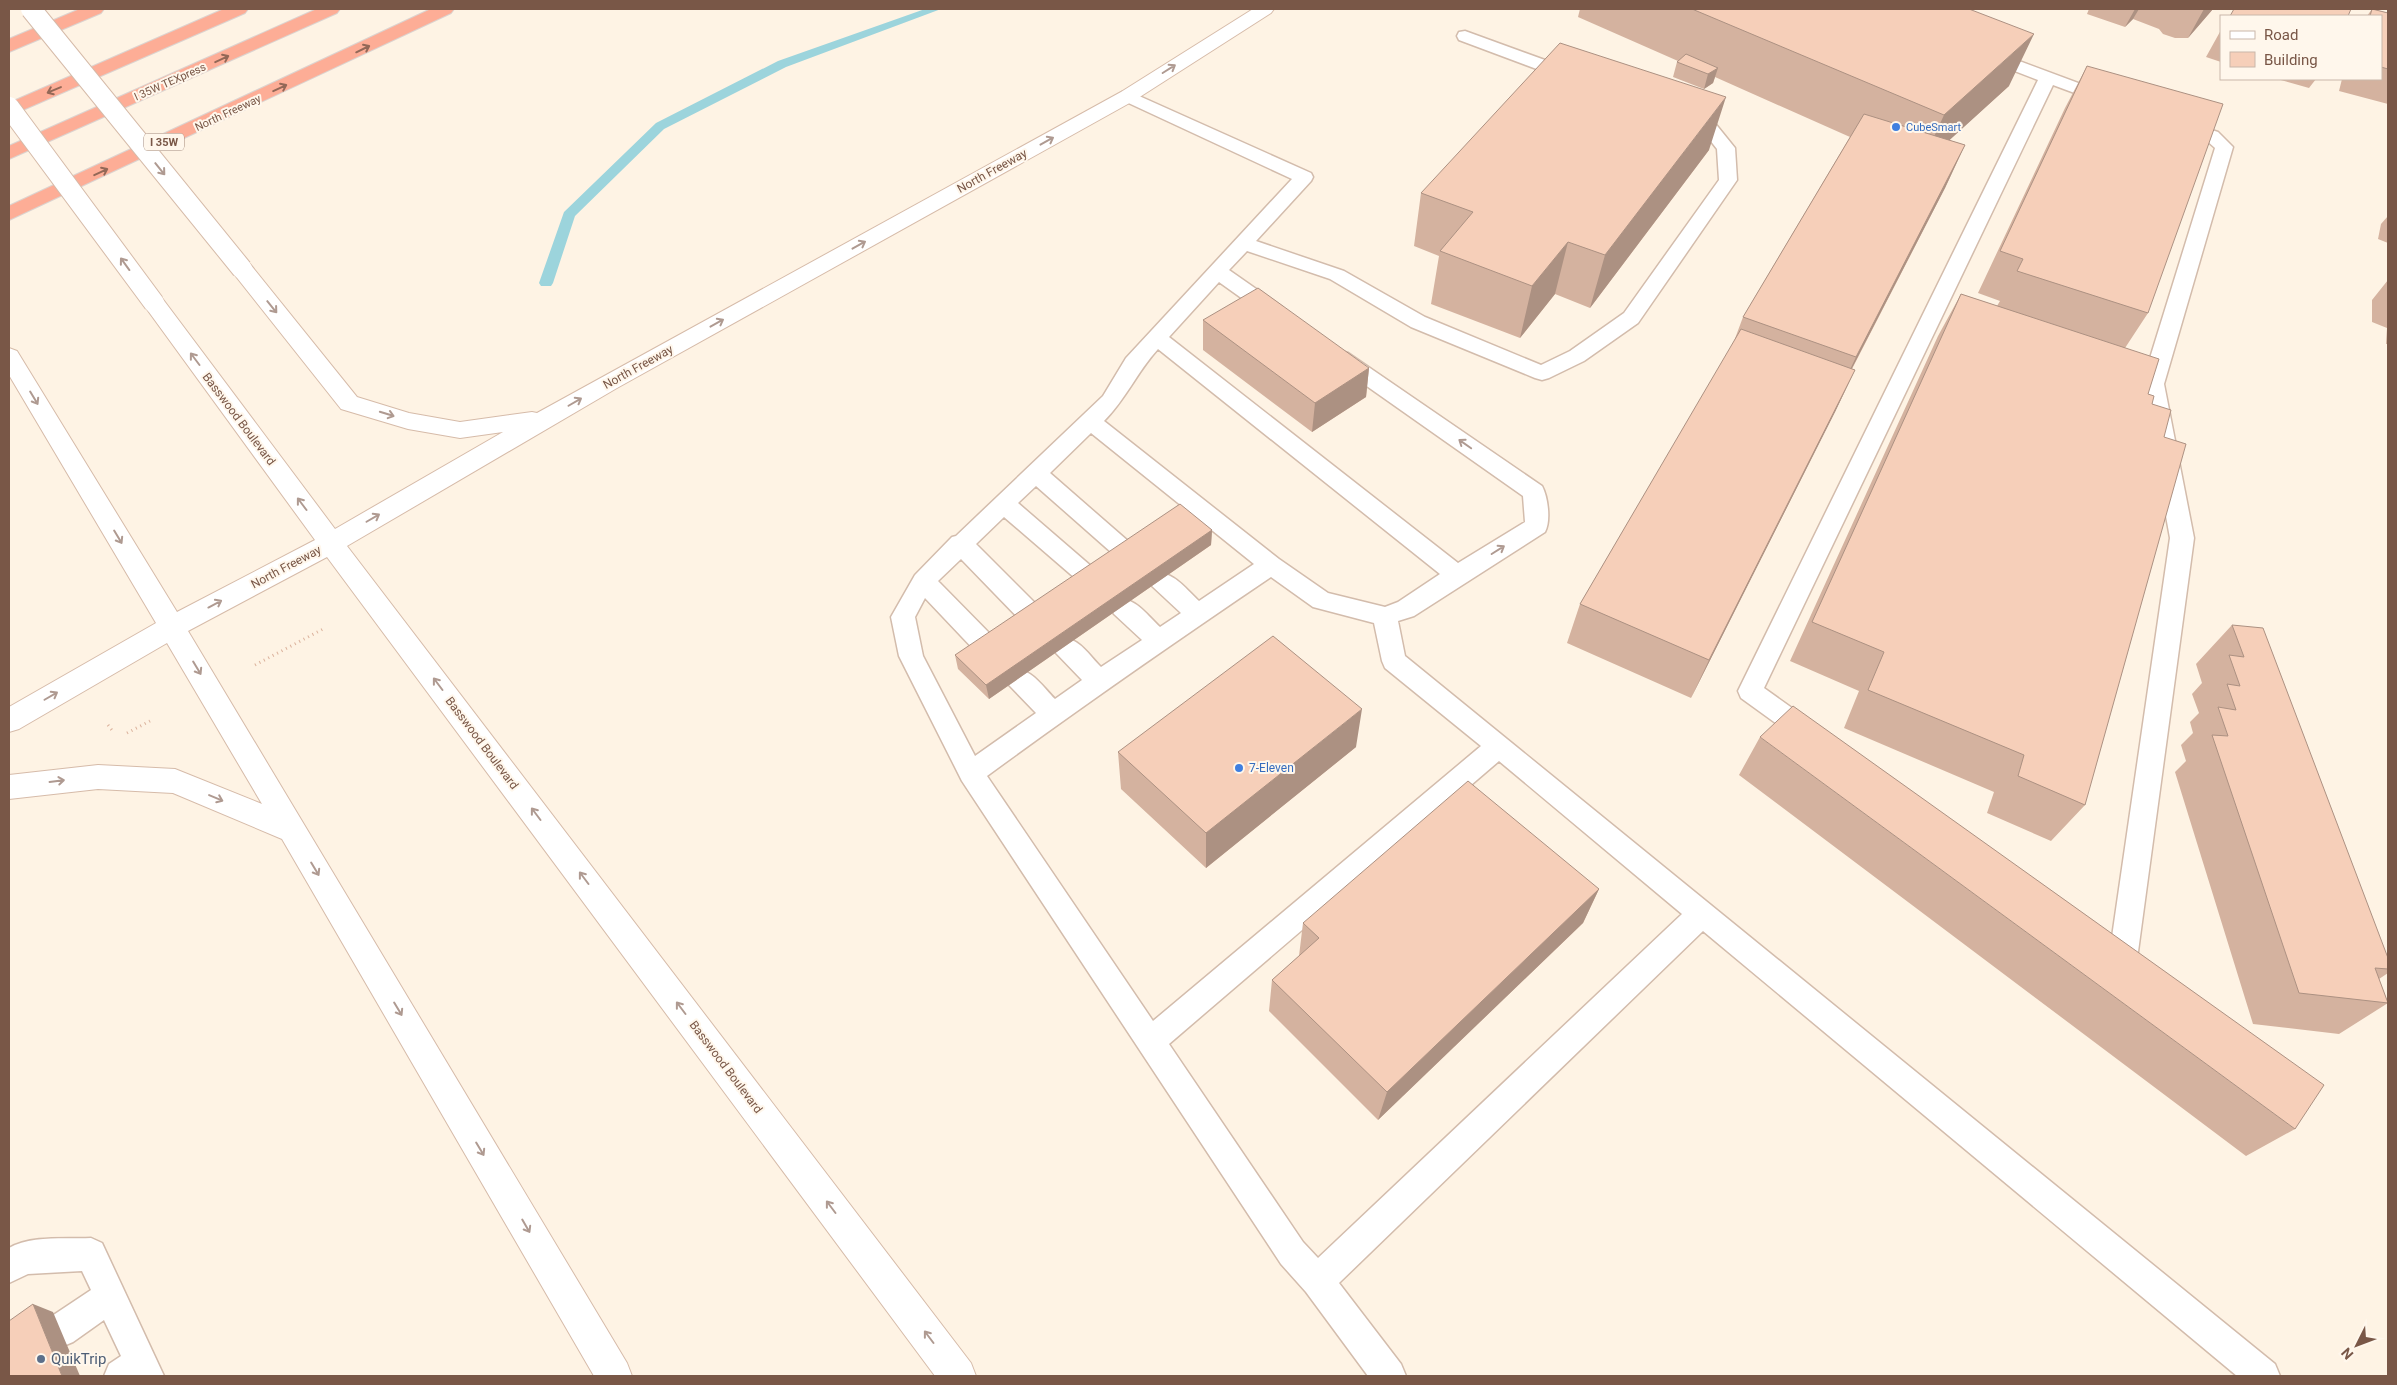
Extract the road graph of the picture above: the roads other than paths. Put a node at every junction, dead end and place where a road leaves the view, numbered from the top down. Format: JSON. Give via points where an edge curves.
{"nodes":[{"id":1,"x":30,"y":9,"type":"edge"},
{"id":2,"x":95,"y":9,"type":"edge"},
{"id":3,"x":239,"y":9,"type":"edge"},
{"id":4,"x":331,"y":9,"type":"edge"},
{"id":5,"x":446,"y":9,"type":"edge"},
{"id":6,"x":1265,"y":9,"type":"edge"},
{"id":7,"x":1465,"y":36,"type":"dead end"},
{"id":8,"x":9,"y":46,"type":"edge"},
{"id":9,"x":1975,"y":49,"type":"edge"},
{"id":10,"x":2047,"y":79,"type":"junction"},
{"id":11,"x":1589,"y":82,"type":"edge"},
{"id":12,"x":1128,"y":96,"type":"junction"},
{"id":13,"x":2130,"y":108,"type":"edge"},
{"id":14,"x":9,"y":109,"type":"edge"},
{"id":15,"x":1672,"y":113,"type":"edge"},
{"id":16,"x":2157,"y":117,"type":"edge"},
{"id":17,"x":9,"y":153,"type":"edge"},
{"id":18,"x":9,"y":214,"type":"edge"},
{"id":19,"x":1244,"y":243,"type":"junction"},
{"id":20,"x":1218,"y":272,"type":"junction"},
{"id":21,"x":1291,"y":323,"type":"edge"},
{"id":22,"x":1157,"y":338,"type":"junction"},
{"id":23,"x":1323,"y":346,"type":"edge"},
{"id":24,"x":9,"y":356,"type":"edge"},
{"id":25,"x":547,"y":418,"type":"junction"},
{"id":26,"x":1090,"y":421,"type":"junction"},
{"id":27,"x":1035,"y":472,"type":"junction"},
{"id":28,"x":1003,"y":503,"type":"junction"},
{"id":29,"x":331,"y":543,"type":"junction"},
{"id":30,"x":960,"y":543,"type":"junction"},
{"id":31,"x":1128,"y":554,"type":"edge"},
{"id":32,"x":1272,"y":565,"type":"junction"},
{"id":33,"x":1457,"y":575,"type":"junction"},
{"id":34,"x":1091,"y":579,"type":"edge"},
{"id":35,"x":1160,"y":580,"type":"edge"},
{"id":36,"x":923,"y":581,"type":"junction"},
{"id":37,"x":1122,"y":607,"type":"edge"},
{"id":38,"x":1199,"y":615,"type":"junction"},
{"id":39,"x":1385,"y":616,"type":"junction"},
{"id":40,"x":1034,"y":618,"type":"edge"},
{"id":41,"x":172,"y":627,"type":"junction"},
{"id":42,"x":1160,"y":642,"type":"junction"},
{"id":43,"x":1065,"y":646,"type":"edge"},
{"id":44,"x":988,"y":648,"type":"edge"},
{"id":45,"x":1018,"y":678,"type":"edge"},
{"id":46,"x":1099,"y":681,"type":"junction"},
{"id":47,"x":1053,"y":714,"type":"junction"},
{"id":48,"x":9,"y":721,"type":"edge"},
{"id":49,"x":1499,"y":746,"type":"junction"},
{"id":50,"x":1831,"y":749,"type":"edge"},
{"id":51,"x":971,"y":773,"type":"junction"},
{"id":52,"x":9,"y":787,"type":"edge"},
{"id":53,"x":292,"y":830,"type":"junction"},
{"id":54,"x":1702,"y":913,"type":"junction"},
{"id":55,"x":2090,"y":936,"type":"edge"},
{"id":56,"x":1150,"y":1042,"type":"junction"},
{"id":57,"x":9,"y":1267,"type":"edge"},
{"id":58,"x":1317,"y":1281,"type":"junction"},
{"id":59,"x":110,"y":1297,"type":"junction"},
{"id":60,"x":61,"y":1330,"type":"dead end"},
{"id":61,"x":136,"y":1372,"type":"edge"},
{"id":62,"x":614,"y":1376,"type":"edge"},
{"id":63,"x":958,"y":1376,"type":"edge"},
{"id":64,"x":1389,"y":1376,"type":"edge"},
{"id":65,"x":2263,"y":1376,"type":"edge"}],
"edges":[{"from":1,"to":25,"type":"main road","one_way":true,"bridge":true,"via":[[349,403],[408,420],[460,430]]},
{"from":2,"to":8,"type":"highway"},
{"from":3,"to":14,"type":"highway","one_way":true},
{"from":17,"to":4,"type":"highway","name":"I 35W TEXpress","one_way":true},
{"from":18,"to":5,"type":"highway","name":"North Freeway","number":"I 35W","one_way":true},
{"from":12,"to":6,"type":"main road","name":"North Freeway","one_way":true},
{"from":7,"to":11,"type":"lane"},
{"from":9,"to":10,"type":"lane"},
{"from":10,"to":13,"type":"lane"},
{"from":10,"to":50,"type":"lane","via":[[1750,691]]},
{"from":12,"to":19,"type":"lane","via":[[1304,177]]},
{"from":25,"to":12,"type":"main road","name":"North Freeway","one_way":true},
{"from":29,"to":14,"type":"main road","name":"Basswood Boulevard","one_way":true,"bridge":true},
{"from":15,"to":19,"type":"lane","via":[[1708,126],[1726,148],[1728,180],[1631,318],[1577,356],[1542,372],[1418,322],[1337,275]]},
{"from":16,"to":55,"type":"lane","via":[[2212,136],[2224,147],[2153,384],[2182,538],[2123,959]]},
{"from":19,"to":20,"type":"lane"},
{"from":20,"to":21,"type":"lane"},
{"from":20,"to":22,"type":"lane"},
{"from":22,"to":26,"type":"lane","via":[[1133,363],[1110,400]]},
{"from":22,"to":33,"type":"lane"},
{"from":33,"to":23,"type":"lane","one_way":true,"via":[[1537,526],[1534,492]]},
{"from":24,"to":41,"type":"main road","one_way":true},
{"from":29,"to":25,"type":"main road","name":"North Freeway","one_way":true},
{"from":26,"to":27,"type":"lane"},
{"from":26,"to":32,"type":"lane"},
{"from":27,"to":28,"type":"lane"},
{"from":27,"to":31,"type":"lane"},
{"from":28,"to":30,"type":"lane"},
{"from":28,"to":34,"type":"lane"},
{"from":41,"to":29,"type":"main road","name":"North Freeway","one_way":true},
{"from":63,"to":29,"type":"main road","name":"Basswood Boulevard","one_way":true},
{"from":30,"to":36,"type":"lane"},
{"from":30,"to":40,"type":"lane"},
{"from":32,"to":38,"type":"lane"},
{"from":32,"to":39,"type":"lane","via":[[1321,600]]},
{"from":33,"to":39,"type":"lane","via":[[1406,609]]},
{"from":35,"to":38,"type":"lane"},
{"from":36,"to":44,"type":"lane"},
{"from":36,"to":51,"type":"lane","via":[[903,617],[911,656]]},
{"from":37,"to":42,"type":"lane"},
{"from":38,"to":42,"type":"lane"},
{"from":39,"to":49,"type":"lane","via":[[1394,661]]},
{"from":48,"to":41,"type":"main road","name":"North Freeway","one_way":true},
{"from":41,"to":53,"type":"main road","one_way":true},
{"from":42,"to":46,"type":"lane"},
{"from":43,"to":46,"type":"lane"},
{"from":45,"to":47,"type":"lane"},
{"from":46,"to":47,"type":"lane"},
{"from":47,"to":51,"type":"lane"},
{"from":49,"to":54,"type":"lane"},
{"from":49,"to":56,"type":"lane"},
{"from":51,"to":56,"type":"lane"},
{"from":52,"to":53,"type":"main road","one_way":true,"via":[[98,777],[175,781]]},
{"from":53,"to":62,"type":"main road","one_way":true},
{"from":54,"to":58,"type":"lane"},
{"from":54,"to":65,"type":"lane"},
{"from":56,"to":58,"type":"lane","via":[[1292,1254]]},
{"from":57,"to":59,"type":"lane","via":[[23,1258],[91,1254]]},
{"from":58,"to":64,"type":"lane"},
{"from":59,"to":60,"type":"lane"},
{"from":59,"to":61,"type":"lane"}]}
